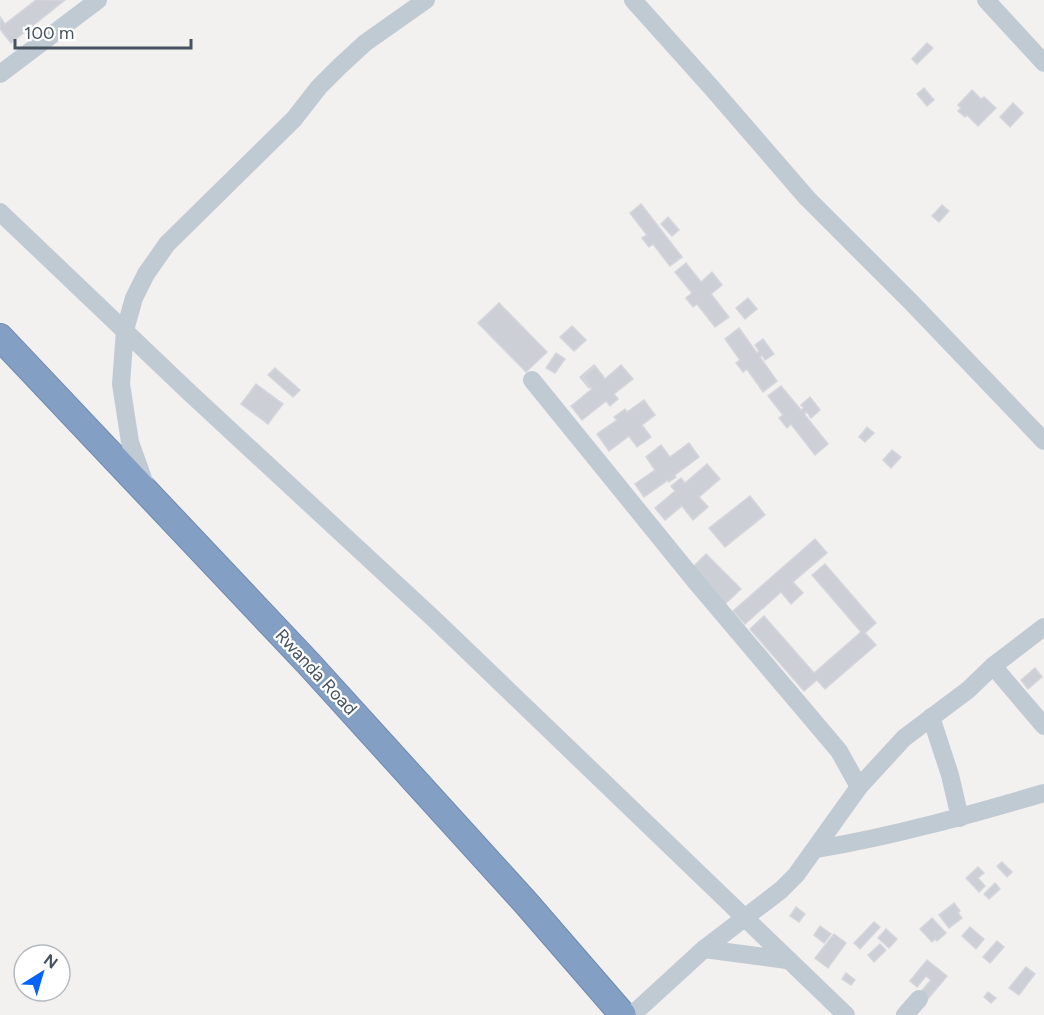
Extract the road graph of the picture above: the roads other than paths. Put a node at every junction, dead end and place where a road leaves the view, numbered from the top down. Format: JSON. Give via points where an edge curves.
{"nodes":[{"id":1,"x":98,"y":0,"type":"edge"},
{"id":2,"x":426,"y":0,"type":"edge"},
{"id":3,"x":633,"y":0,"type":"edge"},
{"id":4,"x":986,"y":0,"type":"edge"},
{"id":5,"x":1044,"y":63,"type":"edge"},
{"id":6,"x":0,"y":74,"type":"edge"},
{"id":7,"x":0,"y":212,"type":"edge"},
{"id":8,"x":125,"y":330,"type":"junction"},
{"id":9,"x":0,"y":337,"type":"edge"},
{"id":10,"x":531,"y":380,"type":"dead end"},
{"id":11,"x":1044,"y":441,"type":"edge"},
{"id":12,"x":150,"y":497,"type":"junction"},
{"id":13,"x":1044,"y":627,"type":"edge"},
{"id":14,"x":993,"y":666,"type":"junction"},
{"id":15,"x":931,"y":717,"type":"junction"},
{"id":16,"x":1044,"y":726,"type":"edge"},
{"id":17,"x":859,"y":787,"type":"junction"},
{"id":18,"x":1044,"y":794,"type":"edge"},
{"id":19,"x":960,"y":818,"type":"junction"},
{"id":20,"x":817,"y":849,"type":"junction"},
{"id":21,"x":744,"y":916,"type":"junction"},
{"id":22,"x":704,"y":949,"type":"junction"},
{"id":23,"x":787,"y":960,"type":"junction"},
{"id":24,"x":919,"y":999,"type":"dead end"},
{"id":25,"x":623,"y":1015,"type":"edge"},
{"id":26,"x":632,"y":1015,"type":"edge"},
{"id":27,"x":846,"y":1015,"type":"edge"},
{"id":28,"x":905,"y":1015,"type":"edge"}],
"edges":[{"from":1,"to":6,"type":"street"},
{"from":2,"to":8,"type":"street","via":[[365,43],[339,67],[294,119],[167,244],[134,298]]},
{"from":3,"to":11,"type":"street","via":[[807,198]]},
{"from":4,"to":5,"type":"street"},
{"from":7,"to":8,"type":"street"},
{"from":8,"to":12,"type":"street","via":[[123,410]]},
{"from":8,"to":21,"type":"street","via":[[388,574]]},
{"from":9,"to":12,"type":"highway","name":"Rwanda Road"},
{"from":10,"to":17,"type":"street","via":[[839,751]]},
{"from":12,"to":25,"type":"highway","name":"Rwanda Road","via":[[317,673]]},
{"from":13,"to":14,"type":"street"},
{"from":14,"to":15,"type":"street"},
{"from":14,"to":16,"type":"street"},
{"from":15,"to":17,"type":"street","via":[[903,738]]},
{"from":15,"to":19,"type":"street"},
{"from":17,"to":20,"type":"street"},
{"from":18,"to":19,"type":"street"},
{"from":19,"to":20,"type":"street"},
{"from":20,"to":21,"type":"street","via":[[781,890]]},
{"from":21,"to":22,"type":"street"},
{"from":21,"to":23,"type":"street"},
{"from":22,"to":23,"type":"street"},
{"from":22,"to":26,"type":"street"},
{"from":23,"to":27,"type":"street"},
{"from":24,"to":28,"type":"street"}]}
